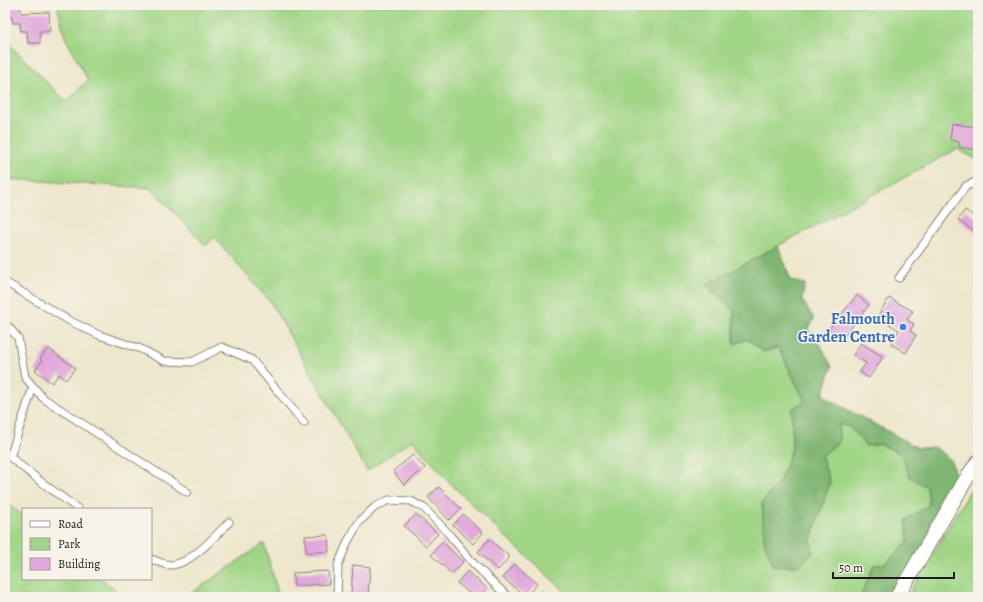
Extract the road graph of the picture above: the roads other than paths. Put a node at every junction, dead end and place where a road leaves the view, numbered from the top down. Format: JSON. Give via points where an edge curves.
{"nodes":[{"id":1,"x":978,"y":181,"type":"edge"},
{"id":2,"x":899,"y":278,"type":"dead end"},
{"id":3,"x":5,"y":282,"type":"edge"},
{"id":4,"x":5,"y":323,"type":"edge"},
{"id":5,"x":33,"y":386,"type":"junction"},
{"id":6,"x":304,"y":423,"type":"dead end"},
{"id":7,"x":7,"y":455,"type":"edge"},
{"id":8,"x":978,"y":462,"type":"edge"},
{"id":9,"x":187,"y":492,"type":"dead end"},
{"id":10,"x":77,"y":508,"type":"edge"},
{"id":11,"x":229,"y":522,"type":"dead end"},
{"id":12,"x":152,"y":559,"type":"edge"},
{"id":13,"x":337,"y":597,"type":"edge"},
{"id":14,"x":508,"y":597,"type":"edge"},
{"id":15,"x":897,"y":597,"type":"edge"}],
"edges":[{"from":1,"to":2,"type":"lane","via":[[966,186]]},
{"from":3,"to":6,"type":"lane","via":[[98,335],[141,349],[164,361],[192,362],[222,347],[252,360]]},
{"from":4,"to":5,"type":"lane","via":[[18,338],[25,377]]},
{"from":5,"to":7,"type":"lane"},
{"from":5,"to":9,"type":"lane","via":[[44,398]]},
{"from":7,"to":10,"type":"lane"},
{"from":8,"to":15,"type":"street"},
{"from":11,"to":12,"type":"lane","via":[[208,543],[185,560],[172,565]]},
{"from":13,"to":14,"type":"lane","via":[[338,565],[348,542],[359,522],[375,507],[389,500],[411,501],[424,508],[474,564]]}]}
